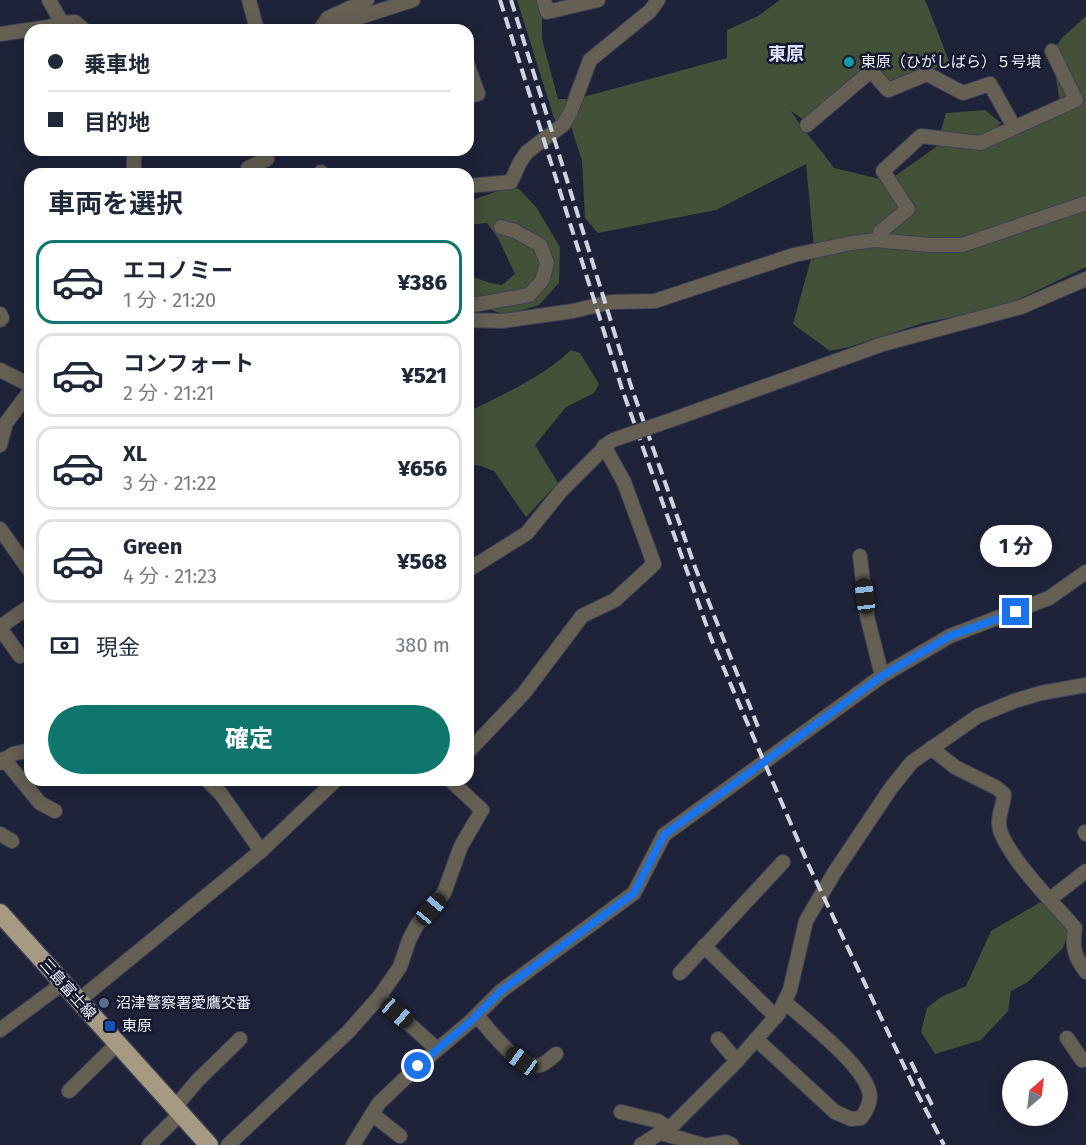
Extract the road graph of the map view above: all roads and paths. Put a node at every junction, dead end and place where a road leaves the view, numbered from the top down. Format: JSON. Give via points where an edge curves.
{"nodes":[{"id":1,"x":49,"y":0,"type":"edge"},
{"id":2,"x":249,"y":0,"type":"edge"},
{"id":3,"x":367,"y":0,"type":"edge"},
{"id":4,"x":413,"y":0,"type":"edge"},
{"id":5,"x":544,"y":0,"type":"edge"},
{"id":6,"x":598,"y":0,"type":"edge"},
{"id":7,"x":658,"y":0,"type":"edge"},
{"id":8,"x":62,"y":23,"type":"junction"},
{"id":9,"x":59,"y":24,"type":"edge"},
{"id":10,"x":77,"y":24,"type":"edge"},
{"id":11,"x":255,"y":24,"type":"edge"},
{"id":12,"x":324,"y":24,"type":"edge"},
{"id":13,"x":339,"y":24,"type":"edge"},
{"id":14,"x":24,"y":31,"type":"edge"},
{"id":15,"x":0,"y":34,"type":"edge"},
{"id":16,"x":1052,"y":51,"type":"dead end"},
{"id":17,"x":474,"y":83,"type":"edge"},
{"id":18,"x":474,"y":95,"type":"edge"},
{"id":19,"x":807,"y":125,"type":"dead end"},
{"id":20,"x":1014,"y":127,"type":"junction"},
{"id":21,"x":267,"y":159,"type":"dead end"},
{"id":22,"x":248,"y":168,"type":"edge"},
{"id":23,"x":474,"y":185,"type":"edge"},
{"id":24,"x":1086,"y":203,"type":"edge"},
{"id":25,"x":501,"y":227,"type":"dead end"},
{"id":26,"x":880,"y":240,"type":"junction"},
{"id":27,"x":1086,"y":279,"type":"edge"},
{"id":28,"x":474,"y":305,"type":"edge"},
{"id":29,"x":0,"y":314,"type":"edge"},
{"id":30,"x":0,"y":320,"type":"edge"},
{"id":31,"x":474,"y":320,"type":"edge"},
{"id":32,"x":0,"y":370,"type":"edge"},
{"id":33,"x":24,"y":382,"type":"edge"},
{"id":34,"x":24,"y":399,"type":"edge"},
{"id":35,"x":608,"y":443,"type":"junction"},
{"id":36,"x":0,"y":446,"type":"edge"},
{"id":37,"x":0,"y":529,"type":"edge"},
{"id":38,"x":860,"y":556,"type":"dead end"},
{"id":39,"x":24,"y":563,"type":"edge"},
{"id":40,"x":474,"y":566,"type":"edge"},
{"id":41,"x":1086,"y":572,"type":"edge"},
{"id":42,"x":24,"y":610,"type":"edge"},
{"id":43,"x":0,"y":628,"type":"edge"},
{"id":44,"x":20,"y":656,"type":"dead end"},
{"id":45,"x":882,"y":676,"type":"junction"},
{"id":46,"x":1086,"y":685,"type":"edge"},
{"id":47,"x":474,"y":746,"type":"edge"},
{"id":48,"x":931,"y":748,"type":"junction"},
{"id":49,"x":24,"y":751,"type":"edge"},
{"id":50,"x":2,"y":761,"type":"edge"},
{"id":51,"x":24,"y":785,"type":"edge"},
{"id":52,"x":25,"y":786,"type":"edge"},
{"id":53,"x":213,"y":786,"type":"edge"},
{"id":54,"x":330,"y":786,"type":"edge"},
{"id":55,"x":456,"y":786,"type":"edge"},
{"id":56,"x":55,"y":811,"type":"dead end"},
{"id":57,"x":261,"y":851,"type":"junction"},
{"id":58,"x":783,"y":862,"type":"dead end"},
{"id":59,"x":1086,"y":871,"type":"edge"},
{"id":60,"x":1050,"y":899,"type":"junction"},
{"id":61,"x":0,"y":913,"type":"edge"},
{"id":62,"x":704,"y":946,"type":"junction"},
{"id":63,"x":1086,"y":972,"type":"edge"},
{"id":64,"x":680,"y":973,"type":"dead end"},
{"id":65,"x":62,"y":984,"type":"junction"},
{"id":66,"x":379,"y":997,"type":"junction"},
{"id":67,"x":78,"y":1001,"type":"junction"},
{"id":68,"x":785,"y":1002,"type":"junction"},
{"id":69,"x":477,"y":1016,"type":"junction"},
{"id":70,"x":776,"y":1017,"type":"junction"},
{"id":71,"x":0,"y":1030,"type":"edge"},
{"id":72,"x":1067,"y":1038,"type":"dead end"},
{"id":73,"x":240,"y":1039,"type":"dead end"},
{"id":74,"x":718,"y":1039,"type":"dead end"},
{"id":75,"x":756,"y":1039,"type":"junction"},
{"id":76,"x":117,"y":1044,"type":"junction"},
{"id":77,"x":437,"y":1049,"type":"junction"},
{"id":78,"x":556,"y":1054,"type":"dead end"},
{"id":79,"x":1086,"y":1059,"type":"edge"},
{"id":80,"x":737,"y":1061,"type":"junction"},
{"id":81,"x":69,"y":1091,"type":"dead end"},
{"id":82,"x":178,"y":1110,"type":"junction"},
{"id":83,"x":621,"y":1112,"type":"dead end"},
{"id":84,"x":372,"y":1114,"type":"junction"},
{"id":85,"x":664,"y":1131,"type":"junction"},
{"id":86,"x":400,"y":1136,"type":"dead end"},
{"id":87,"x":149,"y":1145,"type":"edge"},
{"id":88,"x":209,"y":1145,"type":"edge"},
{"id":89,"x":228,"y":1145,"type":"edge"},
{"id":90,"x":353,"y":1145,"type":"edge"},
{"id":91,"x":641,"y":1145,"type":"edge"},
{"id":92,"x":703,"y":1145,"type":"edge"},
{"id":93,"x":709,"y":1145,"type":"edge"},
{"id":94,"x":732,"y":1145,"type":"edge"}],
"edges":[{"from":1,"to":8,"type":"street"},
{"from":2,"to":11,"type":"street"},
{"from":3,"to":12,"type":"street","via":[[328,18]]},
{"from":4,"to":13,"type":"street"},
{"from":5,"to":6,"type":"street","via":[[547,12]]},
{"from":7,"to":23,"type":"street","via":[[590,60],[563,125],[526,152],[511,182]]},
{"from":8,"to":9,"type":"street"},
{"from":8,"to":10,"type":"street"},
{"from":14,"to":15,"type":"street"},
{"from":16,"to":20,"type":"street","via":[[1076,100]]},
{"from":17,"to":18,"type":"street","via":[[478,94]]},
{"from":19,"to":20,"type":"street","via":[[871,71],[888,90],[927,74],[963,93],[990,84]]},
{"from":20,"to":26,"type":"street","via":[[980,142],[921,136],[883,171],[908,209],[880,232]]},
{"from":21,"to":22,"type":"street"},
{"from":24,"to":26,"type":"street","via":[[962,245]]},
{"from":25,"to":28,"type":"street","via":[[540,245],[547,263],[542,281],[529,295]]},
{"from":26,"to":31,"type":"street","via":[[795,255],[655,301],[612,302],[503,321]]},
{"from":27,"to":35,"type":"street","bridge":true,"via":[[1022,307],[883,344]]},
{"from":29,"to":30,"type":"street"},
{"from":32,"to":33,"type":"street"},
{"from":34,"to":36,"type":"street","via":[[6,423]]},
{"from":35,"to":40,"type":"street","via":[[561,491],[528,533]]},
{"from":35,"to":47,"type":"street","via":[[654,564],[615,600],[582,615],[524,693]]},
{"from":37,"to":39,"type":"street"},
{"from":38,"to":45,"type":"street","via":[[867,616]]},
{"from":41,"to":45,"type":"street","via":[[1048,598],[950,636]]},
{"from":42,"to":43,"type":"street"},
{"from":43,"to":44,"type":"street"},
{"from":45,"to":69,"type":"street","via":[[664,835],[634,893],[501,991]]},
{"from":46,"to":48,"type":"street","via":[[1014,701],[978,716]]},
{"from":48,"to":60,"type":"street","via":[[955,767],[1004,794],[998,823],[1006,845]]},
{"from":48,"to":68,"type":"street","via":[[912,762],[891,788],[806,921]]},
{"from":49,"to":50,"type":"street"},
{"from":50,"to":51,"type":"street"},
{"from":52,"to":56,"type":"street"},
{"from":53,"to":57,"type":"street"},
{"from":54,"to":57,"type":"street"},
{"from":55,"to":66,"type":"street","via":[[482,810],[461,846],[444,893],[417,925],[400,967]]},
{"from":57,"to":67,"type":"street"},
{"from":58,"to":62,"type":"street"},
{"from":59,"to":60,"type":"street"},
{"from":60,"to":63,"type":"street","via":[[1075,928],[1076,959]]},
{"from":61,"to":65,"type":"main road","name":"三島富士線"},
{"from":62,"to":64,"type":"street"},
{"from":62,"to":70,"type":"street"},
{"from":65,"to":67,"type":"main road","name":"三島富士線"},
{"from":65,"to":71,"type":"street"},
{"from":66,"to":77,"type":"street"},
{"from":66,"to":89,"type":"street","via":[[348,1032]]},
{"from":67,"to":76,"type":"main road","name":"三島富士線"},
{"from":68,"to":70,"type":"street"},
{"from":68,"to":75,"type":"street","via":[[858,1069],[869,1093],[868,1107],[861,1118],[851,1119],[835,1112]]},
{"from":69,"to":77,"type":"street"},
{"from":69,"to":78,"type":"street","via":[[508,1051],[529,1065],[544,1064]]},
{"from":70,"to":75,"type":"street"},
{"from":72,"to":79,"type":"street","via":[[1082,1060]]},
{"from":73,"to":82,"type":"street","via":[[198,1080]]},
{"from":74,"to":80,"type":"street"},
{"from":75,"to":80,"type":"street"},
{"from":76,"to":81,"type":"street"},
{"from":76,"to":82,"type":"main road","name":"三島富士線"},
{"from":77,"to":84,"type":"street"},
{"from":80,"to":85,"type":"street"},
{"from":82,"to":87,"type":"street"},
{"from":82,"to":88,"type":"main road","name":"三島富士線"},
{"from":83,"to":85,"type":"street","via":[[658,1121]]},
{"from":84,"to":86,"type":"street"},
{"from":84,"to":90,"type":"street"},
{"from":85,"to":91,"type":"street"},
{"from":85,"to":92,"type":"street"},
{"from":93,"to":94,"type":"street"}]}
